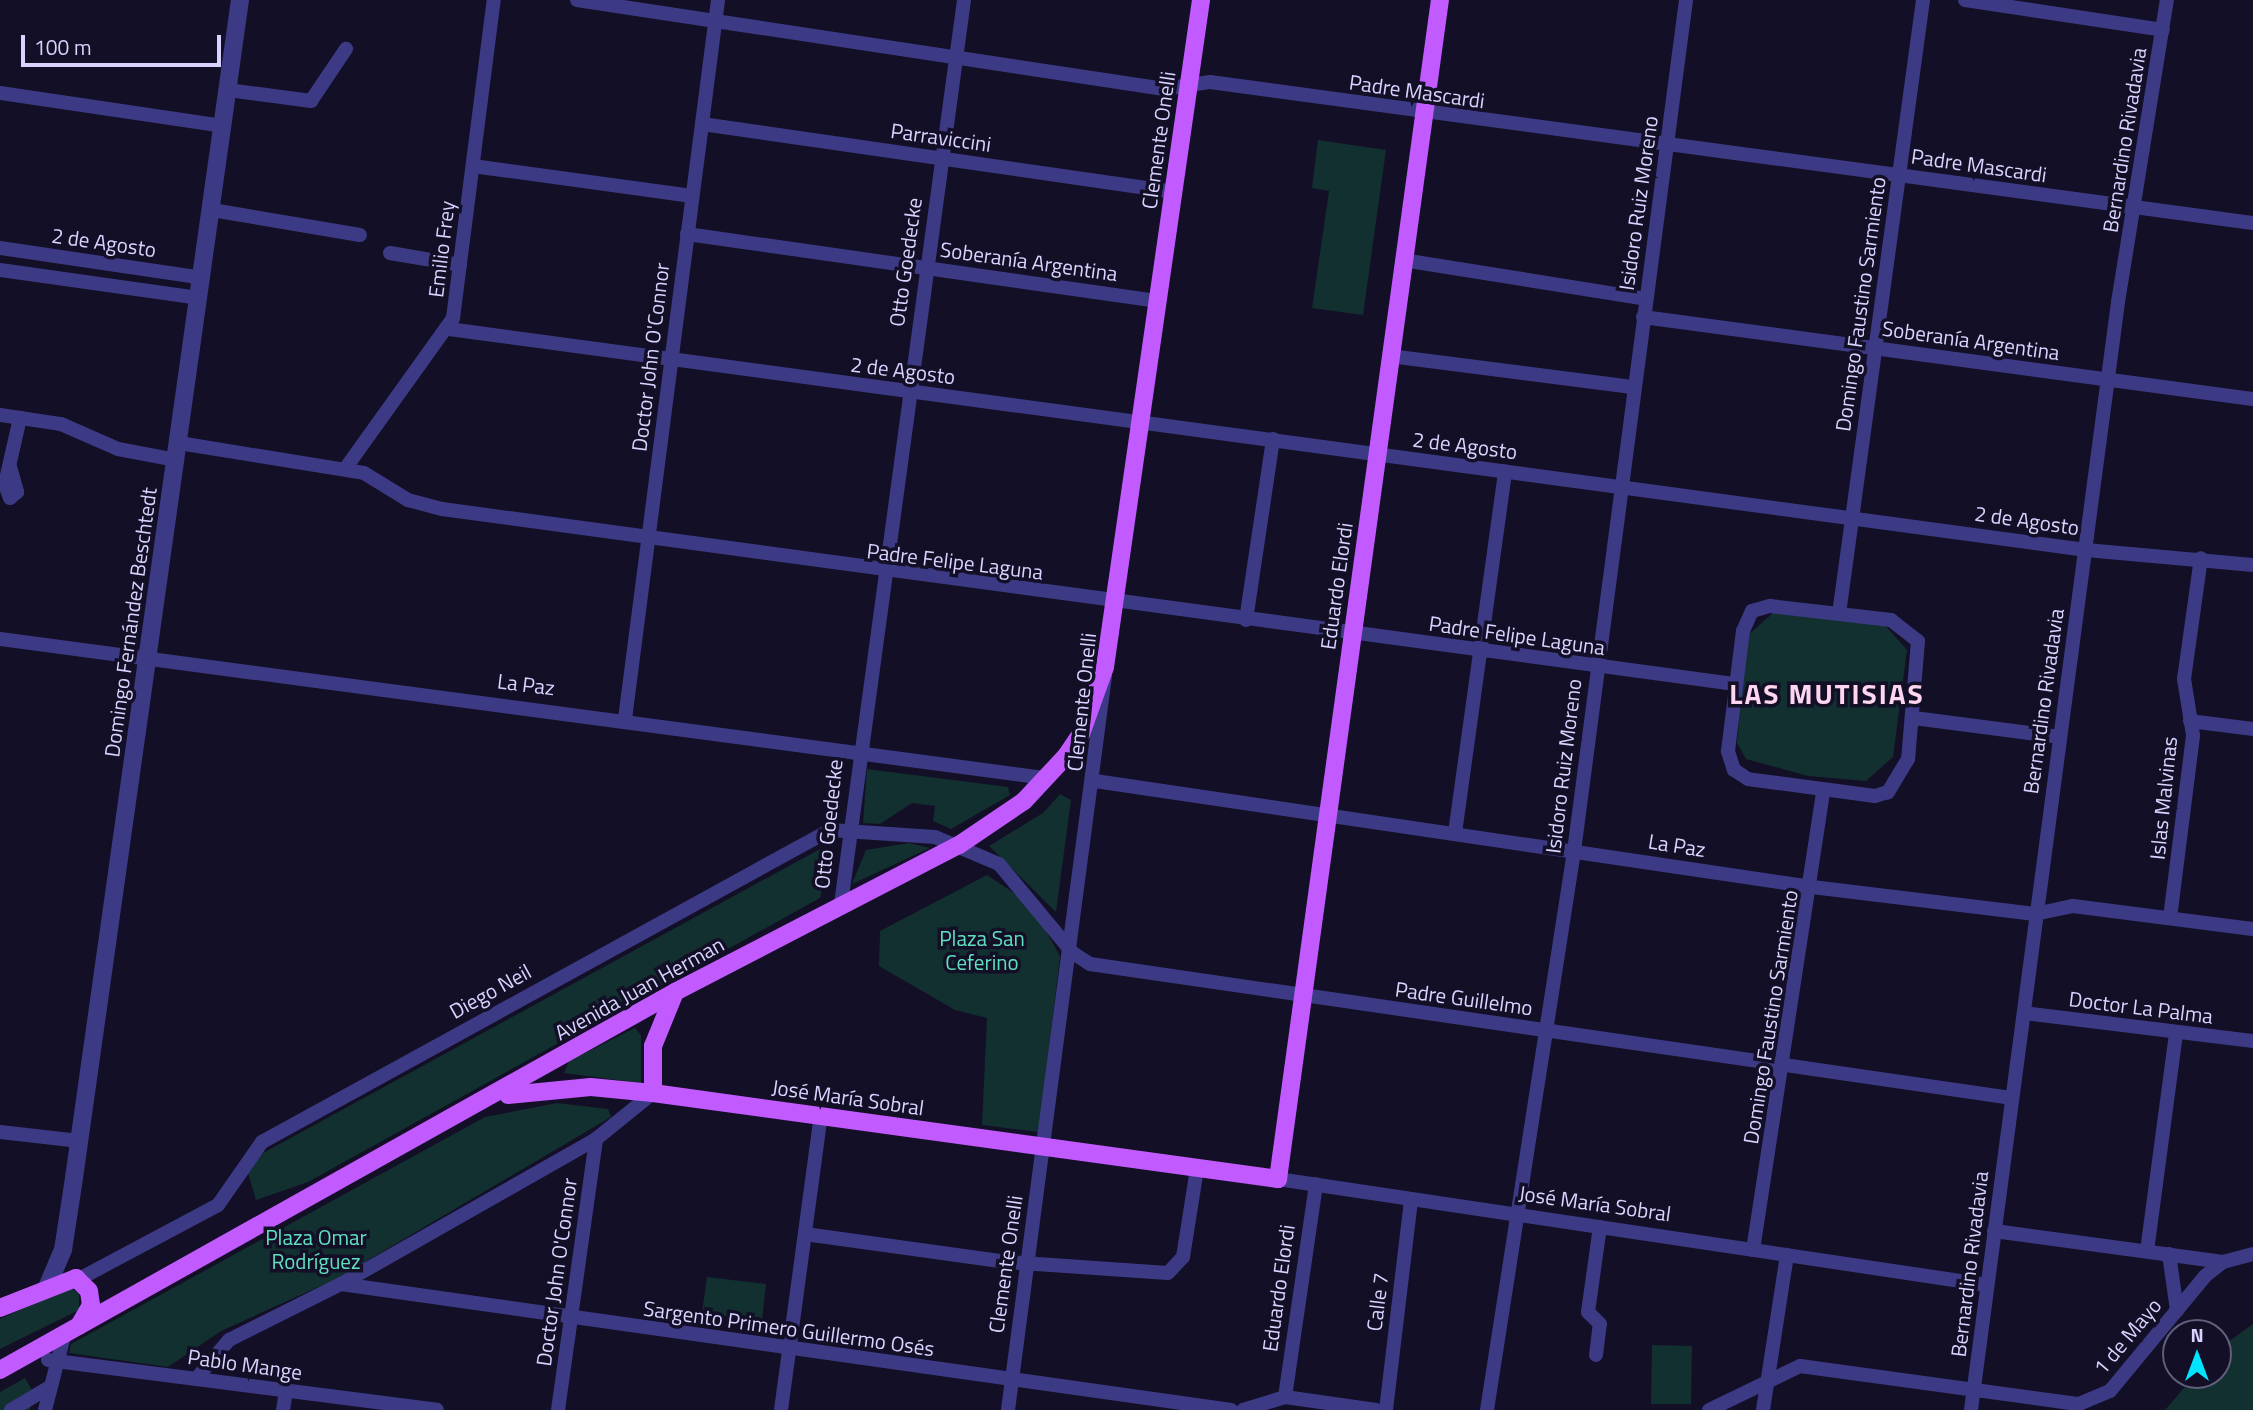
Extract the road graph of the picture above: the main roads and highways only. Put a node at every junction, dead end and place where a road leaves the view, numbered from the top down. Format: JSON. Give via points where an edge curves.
{"nodes":[{"id":1,"x":1201,"y":0,"type":"edge"},
{"id":2,"x":1440,"y":0,"type":"edge"},
{"id":3,"x":1105,"y":667,"type":"joint"},
{"id":4,"x":675,"y":992,"type":"junction"},
{"id":5,"x":653,"y":1093,"type":"junction"},
{"id":6,"x":492,"y":1098,"type":"junction"},
{"id":7,"x":1278,"y":1179,"type":"joint"},
{"id":8,"x":81,"y":1283,"type":"junction"},
{"id":9,"x":137,"y":1294,"type":"junction"},
{"id":10,"x":0,"y":1308,"type":"edge"},
{"id":11,"x":71,"y":1331,"type":"junction"},
{"id":12,"x":0,"y":1355,"type":"edge"},
{"id":13,"x":42,"y":1360,"type":"junction"},
{"id":14,"x":0,"y":1370,"type":"edge"}],
"edges":[{"from":1,"to":3,"type":"main road","name":"Clemente Onelli"},
{"from":2,"to":7,"type":"main road","name":"Eduardo Elordi"},
{"from":3,"to":4,"type":"main road","name":"Avenida Juan Herman","via":[[1081,734],[1045,778],[1001,820]]},
{"from":4,"to":5,"type":"main road","via":[[653,1046]]},
{"from":4,"to":6,"type":"main road","name":"Avenida Juan Herman"},
{"from":5,"to":6,"type":"main road","name":"José María Sobral","via":[[543,1088]]},
{"from":5,"to":7,"type":"main road","name":"José María Sobral"},
{"from":6,"to":9,"type":"main road","name":"Avenida Juan Herman"},
{"from":8,"to":9,"type":"main road","name":"Avenida Juan Herman","via":[[103,1299]]},
{"from":8,"to":10,"type":"main road","via":[[48,1285]]},
{"from":8,"to":11,"type":"main road","via":[[89,1313]]},
{"from":9,"to":11,"type":"main road","name":"Avenida Juan Herman"},
{"from":11,"to":13,"type":"main road","name":"Avenida Juan Herman"},
{"from":12,"to":13,"type":"main road"},
{"from":13,"to":14,"type":"main road"}]}
